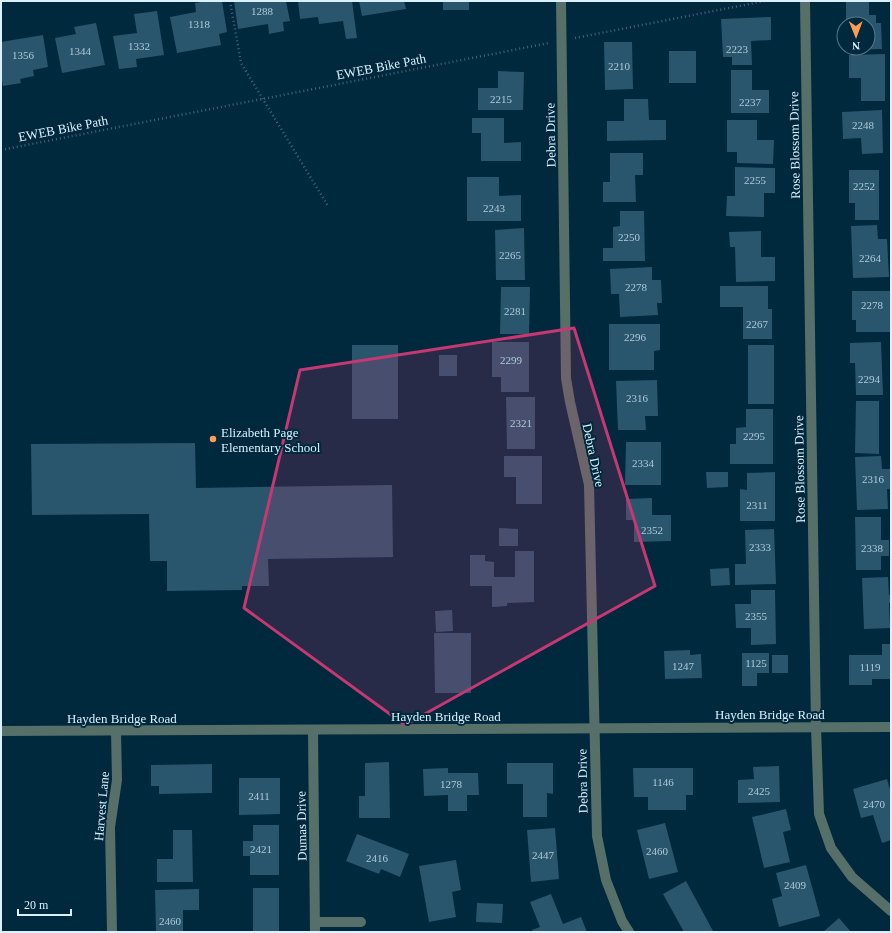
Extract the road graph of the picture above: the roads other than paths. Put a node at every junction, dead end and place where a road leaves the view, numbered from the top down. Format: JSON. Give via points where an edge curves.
{"nodes":[{"id":1,"x":561,"y":1,"type":"edge"},
{"id":2,"x":805,"y":1,"type":"edge"},
{"id":3,"x":891,"y":727,"type":"edge"},
{"id":4,"x":594,"y":728,"type":"junction"},
{"id":5,"x":816,"y":728,"type":"junction"},
{"id":6,"x":313,"y":730,"type":"junction"},
{"id":7,"x":1,"y":731,"type":"edge"},
{"id":8,"x":116,"y":731,"type":"junction"},
{"id":9,"x":891,"y":911,"type":"edge"},
{"id":10,"x":361,"y":922,"type":"dead end"},
{"id":11,"x":315,"y":927,"type":"edge"},
{"id":12,"x":112,"y":932,"type":"edge"},
{"id":13,"x":629,"y":932,"type":"edge"}],
"edges":[{"from":1,"to":4,"type":"street","name":"Debra Drive","via":[[566,378],[589,485]]},
{"from":2,"to":5,"type":"street","name":"Rose Blossom Drive"},
{"from":3,"to":5,"type":"street","name":"Hayden Bridge Road"},
{"from":4,"to":5,"type":"street","name":"Hayden Bridge Road"},
{"from":4,"to":6,"type":"street","name":"Hayden Bridge Road"},
{"from":4,"to":13,"type":"street","name":"Debra Drive","via":[[596,836],[606,880]]},
{"from":5,"to":9,"type":"street","name":"Rose Blossom Drive","via":[[819,814],[831,848],[852,877]]},
{"from":6,"to":8,"type":"street","name":"Hayden Bridge Road"},
{"from":6,"to":11,"type":"street","name":"Dumas Drive"},
{"from":7,"to":8,"type":"street","name":"Hayden Bridge Road"},
{"from":8,"to":12,"type":"street","name":"Harvest Lane","via":[[117,780],[110,827]]},
{"from":10,"to":11,"type":"street","name":"Dumas Drive"}]}
